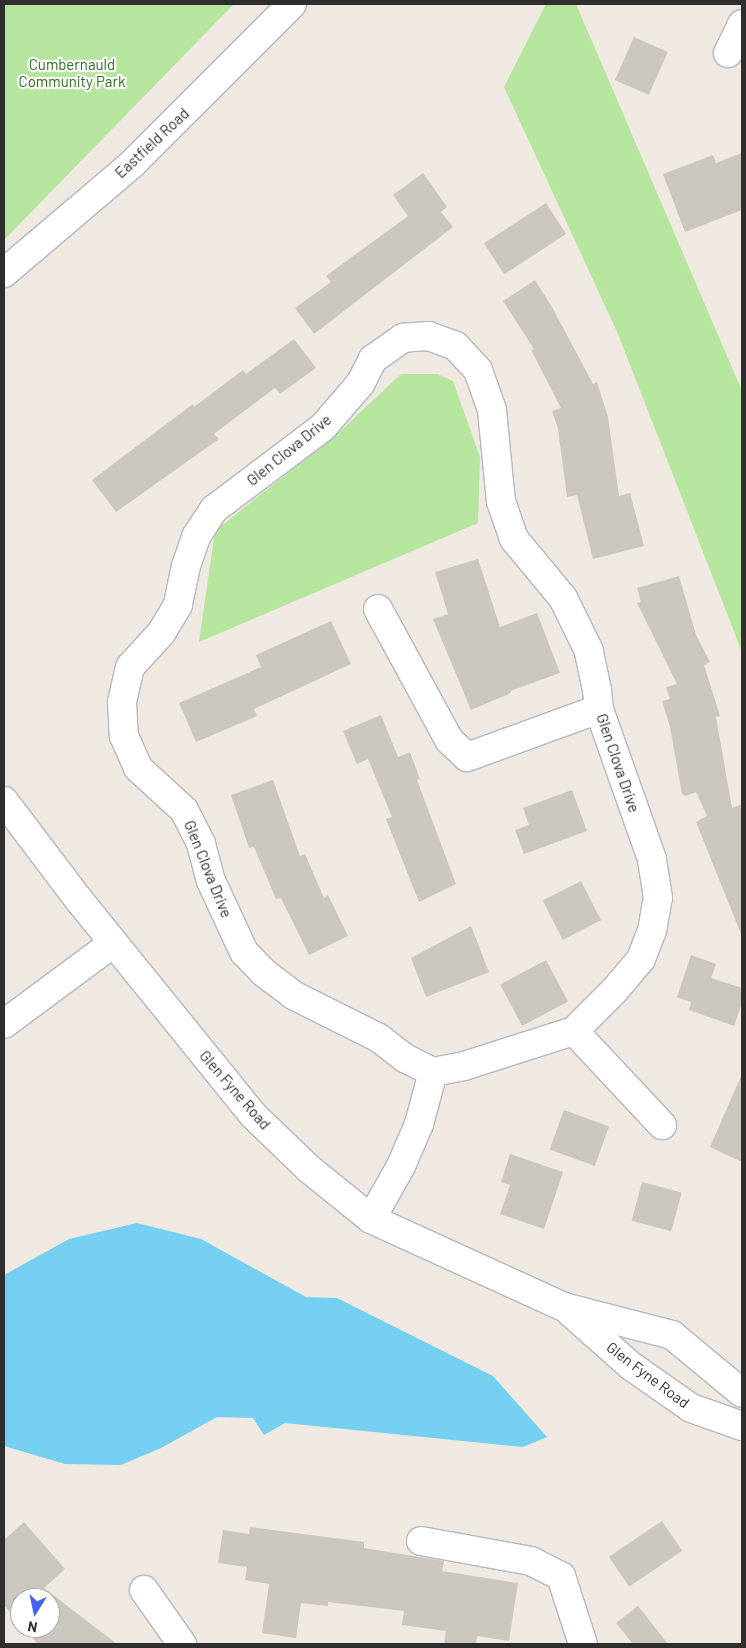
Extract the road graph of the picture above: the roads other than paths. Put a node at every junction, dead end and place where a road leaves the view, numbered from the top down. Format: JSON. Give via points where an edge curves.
{"nodes":[{"id":1,"x":292,"y":4,"type":"edge"},
{"id":2,"x":742,"y":24,"type":"edge"},
{"id":3,"x":728,"y":53,"type":"dead end"},
{"id":4,"x":4,"y":272,"type":"edge"},
{"id":5,"x":378,"y":609,"type":"dead end"},
{"id":6,"x":598,"y":709,"type":"junction"},
{"id":7,"x":4,"y":801,"type":"edge"},
{"id":8,"x":114,"y":943,"type":"junction"},
{"id":9,"x":4,"y":1024,"type":"edge"},
{"id":10,"x":574,"y":1031,"type":"junction"},
{"id":11,"x":433,"y":1072,"type":"junction"},
{"id":12,"x":662,"y":1124,"type":"dead end"},
{"id":13,"x":371,"y":1219,"type":"junction"},
{"id":14,"x":564,"y":1307,"type":"junction"},
{"id":15,"x":742,"y":1393,"type":"edge"},
{"id":16,"x":742,"y":1426,"type":"edge"},
{"id":17,"x":421,"y":1541,"type":"dead end"},
{"id":18,"x":144,"y":1590,"type":"dead end"},
{"id":19,"x":182,"y":1644,"type":"edge"},
{"id":20,"x":583,"y":1644,"type":"edge"}],
"edges":[{"from":1,"to":4,"type":"street","name":"Eastfield Road","via":[[132,164]]},
{"from":2,"to":3,"type":"street"},
{"from":5,"to":6,"type":"street","via":[[449,740],[467,757]]},
{"from":6,"to":10,"type":"street","name":"Glen Clova Drive","via":[[652,859],[658,898],[652,931],[641,959]]},
{"from":6,"to":11,"type":"street","name":"Glen Clova Drive","via":[[589,651],[563,598],[514,539],[501,502],[492,410],[478,370],[456,346],[429,336],[404,338],[373,359],[360,384],[323,427],[214,509],[196,537],[178,605],[162,632],[130,667],[122,702],[124,736],[138,768],[184,810],[201,844],[211,881],[244,952],[263,972],[293,995],[380,1038],[405,1058]]},
{"from":7,"to":8,"type":"street","name":"Glen Fyne Road"},
{"from":8,"to":9,"type":"street"},
{"from":8,"to":13,"type":"street","name":"Glen Fyne Road","via":[[253,1115],[308,1168]]},
{"from":10,"to":11,"type":"street","name":"Glen Clova Drive","via":[[464,1066]]},
{"from":10,"to":12,"type":"street"},
{"from":11,"to":13,"type":"street","via":[[419,1124],[401,1166]]},
{"from":13,"to":14,"type":"street","name":"Glen Fyne Road"},
{"from":14,"to":15,"type":"street","name":"Glen Fyne Road","via":[[672,1335]]},
{"from":14,"to":16,"type":"street","name":"Glen Fyne Road","via":[[631,1366],[691,1408]]},
{"from":17,"to":20,"type":"street","via":[[531,1561],[561,1576]]},
{"from":18,"to":19,"type":"street"}]}
